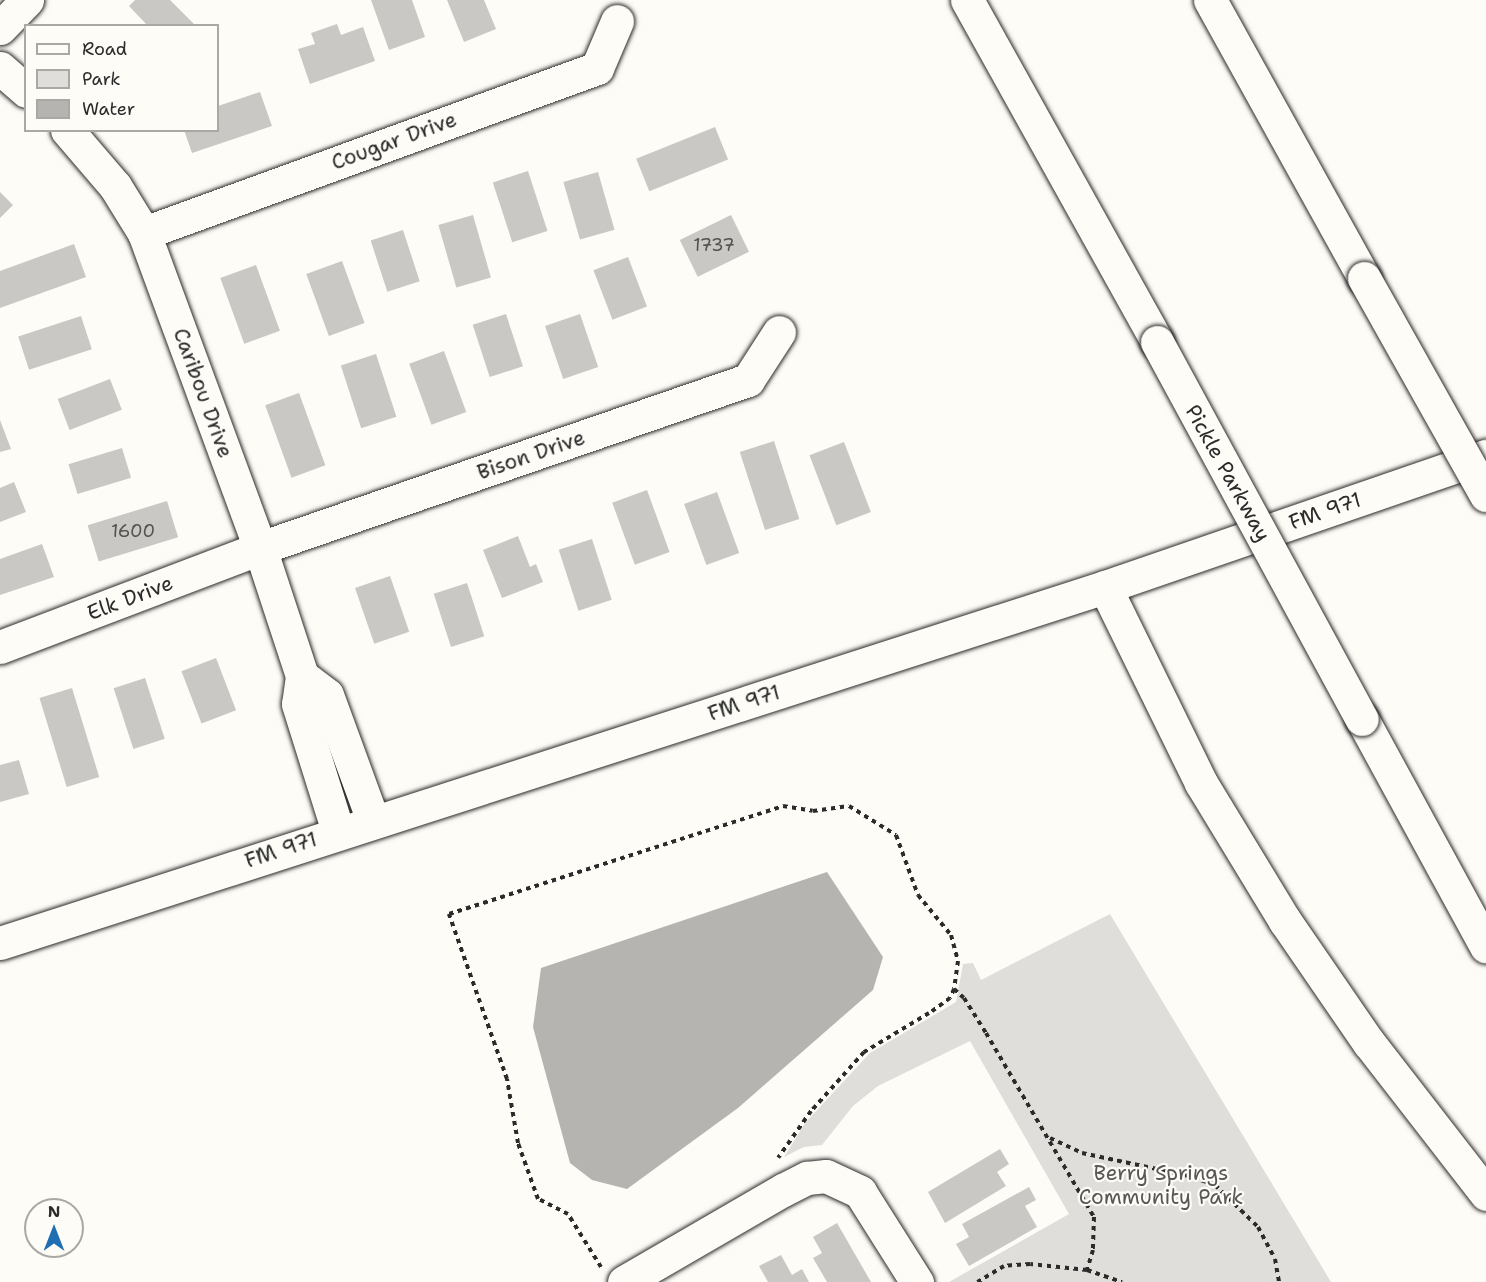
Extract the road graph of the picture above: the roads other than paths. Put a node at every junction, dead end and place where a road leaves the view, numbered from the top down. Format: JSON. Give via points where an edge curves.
{"nodes":[{"id":1,"x":27,"y":0,"type":"edge"},
{"id":2,"x":967,"y":0,"type":"edge"},
{"id":3,"x":1210,"y":0,"type":"edge"},
{"id":4,"x":617,"y":21,"type":"dead end"},
{"id":5,"x":0,"y":28,"type":"edge"},
{"id":6,"x":0,"y":68,"type":"edge"},
{"id":7,"x":24,"y":89,"type":"edge"},
{"id":8,"x":69,"y":132,"type":"edge"},
{"id":9,"x":144,"y":233,"type":"junction"},
{"id":10,"x":779,"y":332,"type":"dead end"},
{"id":11,"x":1486,"y":456,"type":"edge"},
{"id":12,"x":1486,"y":495,"type":"edge"},
{"id":13,"x":260,"y":548,"type":"junction"},
{"id":14,"x":1105,"y":587,"type":"junction"},
{"id":15,"x":0,"y":647,"type":"edge"},
{"id":16,"x":302,"y":675,"type":"junction"},
{"id":17,"x":373,"y":821,"type":"junction"},
{"id":18,"x":338,"y":832,"type":"junction"},
{"id":19,"x":0,"y":943,"type":"edge"},
{"id":20,"x":1486,"y":946,"type":"edge"},
{"id":21,"x":1486,"y":1194,"type":"edge"},
{"id":22,"x":613,"y":1275,"type":"edge"},
{"id":23,"x":917,"y":1282,"type":"edge"}],
"edges":[{"from":1,"to":5,"type":"main road"},
{"from":2,"to":20,"type":"main road","name":"Pickle Parkway","bridge":true},
{"from":3,"to":12,"type":"main road","bridge":true},
{"from":4,"to":9,"type":"main road","name":"Cougar Drive","via":[[597,68]]},
{"from":6,"to":7,"type":"main road"},
{"from":8,"to":9,"type":"main road","name":"Caribou Drive","via":[[115,186]]},
{"from":9,"to":13,"type":"main road","name":"Caribou Drive"},
{"from":10,"to":13,"type":"main road","name":"Bison Drive","via":[[748,380]]},
{"from":11,"to":14,"type":"main road","name":"FM 971","number":"FM 971"},
{"from":13,"to":15,"type":"main road","name":"Elk Drive"},
{"from":13,"to":16,"type":"main road","name":"Caribou Drive"},
{"from":14,"to":17,"type":"main road","name":"FM 971","number":"FM 971"},
{"from":14,"to":21,"type":"main road","via":[[1201,783],[1285,921],[1369,1043]]},
{"from":16,"to":17,"type":"main road","via":[[327,696]]},
{"from":16,"to":18,"type":"main road","name":"Caribou Drive","via":[[298,704]]},
{"from":17,"to":18,"type":"main road","name":"FM 971","number":"FM 971"},
{"from":18,"to":19,"type":"main road","name":"FM 971","number":"FM 971"},
{"from":22,"to":23,"type":"main road","via":[[807,1178],[840,1179],[860,1192]]}]}
